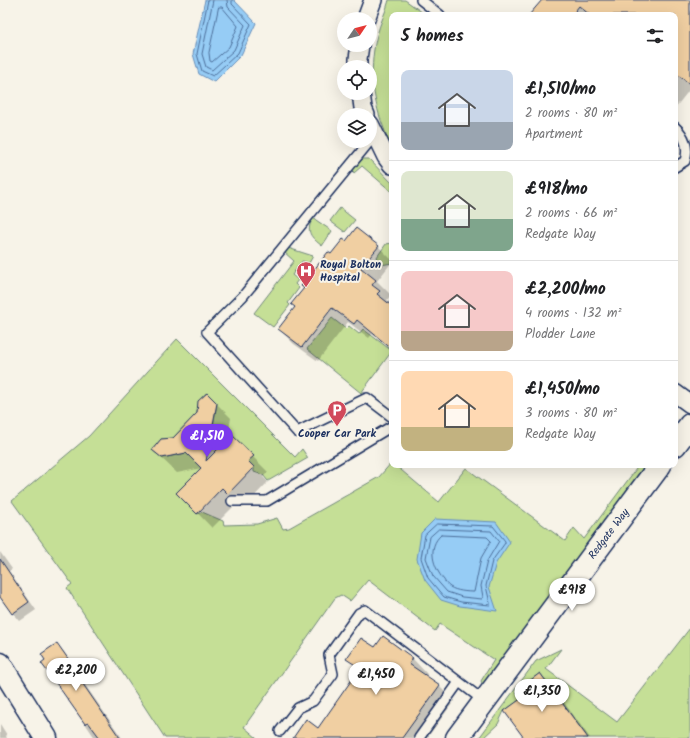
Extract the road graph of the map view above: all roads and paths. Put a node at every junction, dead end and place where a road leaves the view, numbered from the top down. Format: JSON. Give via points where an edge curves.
{"nodes":[{"id":1,"x":373,"y":0,"type":"edge"},
{"id":2,"x":421,"y":0,"type":"edge"},
{"id":3,"x":369,"y":12,"type":"edge"},
{"id":4,"x":436,"y":12,"type":"edge"},
{"id":5,"x":678,"y":129,"type":"edge"},
{"id":6,"x":377,"y":140,"type":"edge"},
{"id":7,"x":358,"y":148,"type":"edge"},
{"id":8,"x":389,"y":161,"type":"edge"},
{"id":9,"x":678,"y":165,"type":"edge"},
{"id":10,"x":678,"y":395,"type":"edge"},
{"id":11,"x":690,"y":404,"type":"edge"},
{"id":12,"x":389,"y":415,"type":"edge"},
{"id":13,"x":690,"y":425,"type":"edge"},
{"id":14,"x":389,"y":428,"type":"edge"},
{"id":15,"x":678,"y":441,"type":"edge"},
{"id":16,"x":658,"y":468,"type":"edge"},
{"id":17,"x":232,"y":501,"type":"dead end"},
{"id":18,"x":0,"y":664,"type":"edge"},
{"id":19,"x":459,"y":682,"type":"junction"},
{"id":20,"x":484,"y":701,"type":"junction"},
{"id":21,"x":280,"y":731,"type":"dead end"},
{"id":22,"x":46,"y":738,"type":"edge"},
{"id":23,"x":419,"y":738,"type":"edge"},
{"id":24,"x":457,"y":738,"type":"edge"}],
"edges":[{"from":1,"to":3,"type":"street"},
{"from":2,"to":4,"type":"lane"},
{"from":5,"to":9,"type":"lane","via":[[685,140],[687,153],[685,161]]},
{"from":6,"to":8,"type":"street"},
{"from":7,"to":12,"type":"lane","via":[[243,296],[207,332],[297,432],[367,398]]},
{"from":10,"to":11,"type":"street"},
{"from":13,"to":15,"type":"street"},
{"from":14,"to":17,"type":"lane","via":[[267,501]]},
{"from":16,"to":20,"type":"street","name":"Redgate Way"},
{"from":18,"to":22,"type":"street"},
{"from":19,"to":20,"type":"lane"},
{"from":19,"to":21,"type":"lane","via":[[365,610],[359,613],[329,655],[333,674],[313,701],[298,708]]},
{"from":19,"to":23,"type":"lane"},
{"from":20,"to":24,"type":"street","name":"Redgate Way"}]}
